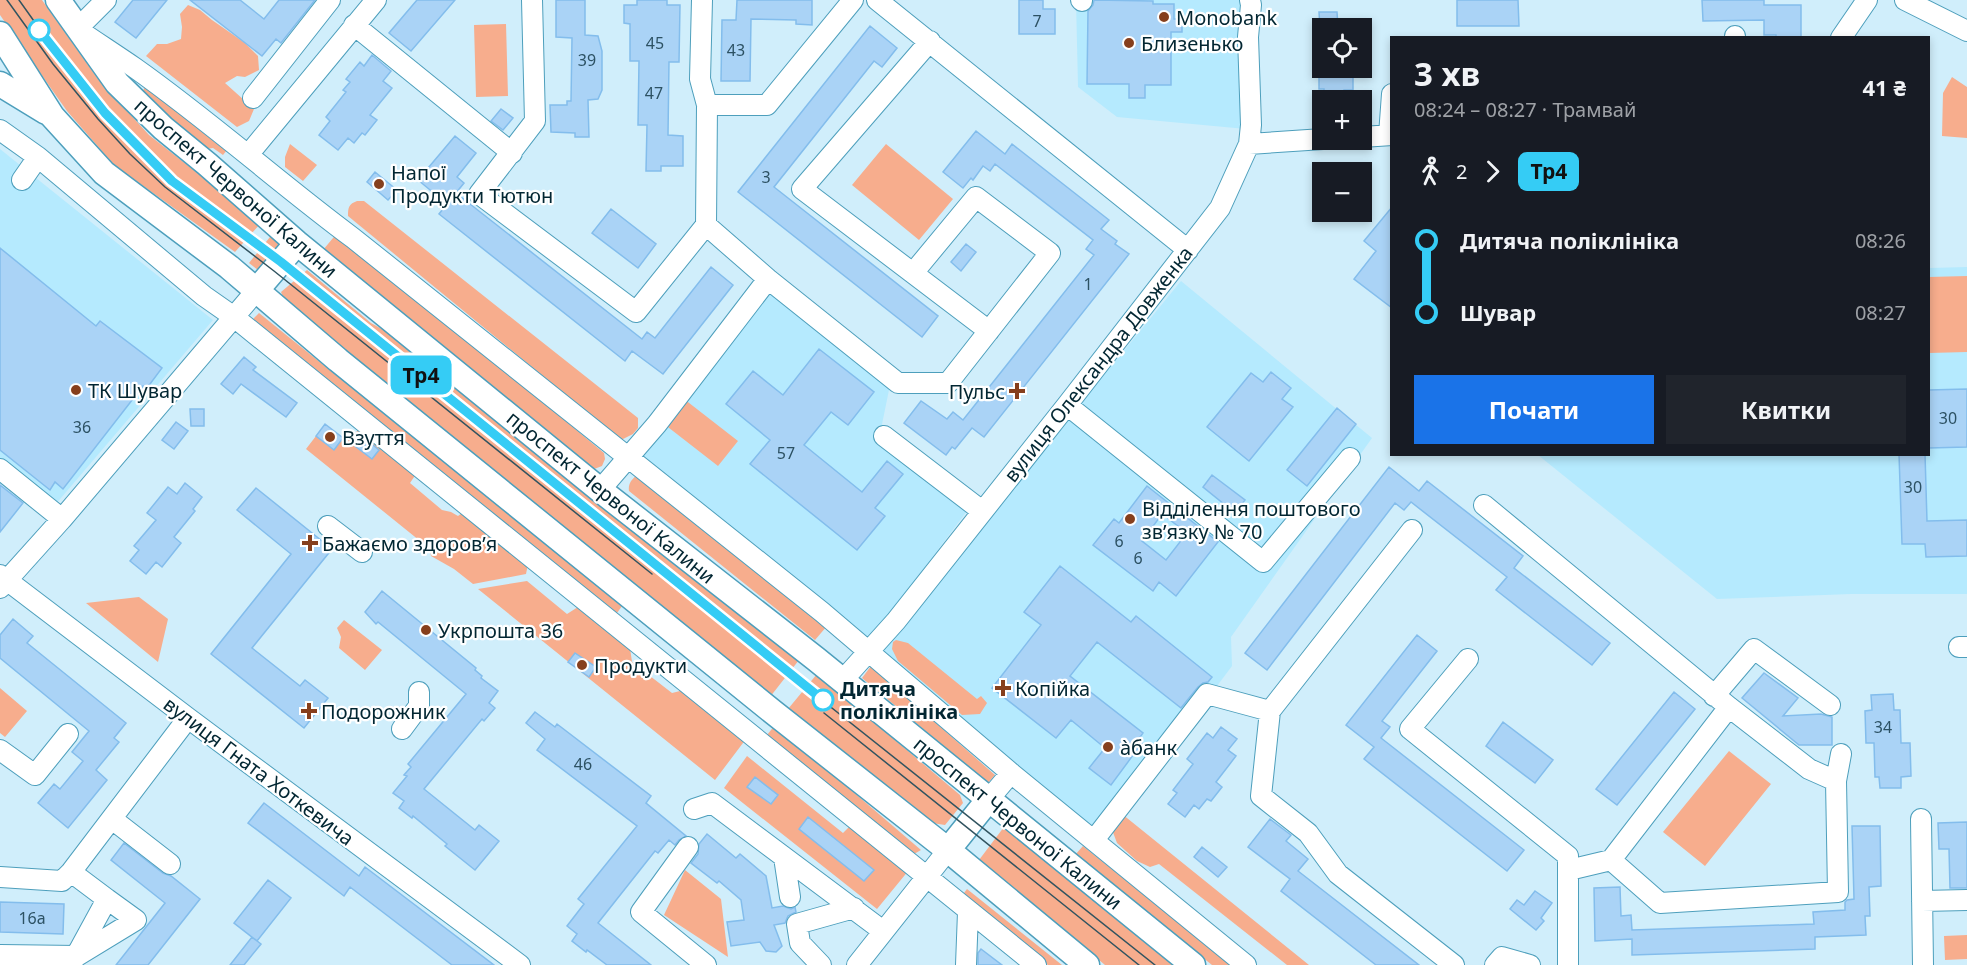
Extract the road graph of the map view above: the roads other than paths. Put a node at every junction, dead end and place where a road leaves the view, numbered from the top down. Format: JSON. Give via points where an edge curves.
{"nodes":[{"id":1,"x":58,"y":0,"type":"edge"},
{"id":2,"x":106,"y":0,"type":"edge"},
{"id":3,"x":330,"y":0,"type":"edge"},
{"id":4,"x":376,"y":0,"type":"edge"},
{"id":5,"x":532,"y":0,"type":"edge"},
{"id":6,"x":702,"y":0,"type":"edge"},
{"id":7,"x":853,"y":0,"type":"edge"},
{"id":8,"x":877,"y":0,"type":"edge"},
{"id":9,"x":1867,"y":0,"type":"edge"},
{"id":10,"x":1905,"y":0,"type":"edge"},
{"id":11,"x":1252,"y":2,"type":"edge"},
{"id":12,"x":354,"y":26,"type":"junction"},
{"id":13,"x":77,"y":29,"type":"junction"},
{"id":14,"x":1967,"y":32,"type":"edge"},
{"id":15,"x":0,"y":34,"type":"edge"},
{"id":16,"x":1841,"y":36,"type":"edge"},
{"id":17,"x":930,"y":41,"type":"junction"},
{"id":18,"x":0,"y":84,"type":"edge"},
{"id":19,"x":253,"y":98,"type":"dead end"},
{"id":20,"x":707,"y":105,"type":"junction"},
{"id":21,"x":52,"y":116,"type":"junction"},
{"id":22,"x":0,"y":130,"type":"edge"},
{"id":23,"x":1390,"y":135,"type":"edge"},
{"id":24,"x":1372,"y":136,"type":"edge"},
{"id":25,"x":1312,"y":140,"type":"edge"},
{"id":26,"x":1249,"y":144,"type":"junction"},
{"id":27,"x":512,"y":153,"type":"junction"},
{"id":28,"x":248,"y":155,"type":"junction"},
{"id":29,"x":38,"y":157,"type":"junction"},
{"id":30,"x":22,"y":180,"type":"dead end"},
{"id":31,"x":706,"y":225,"type":"junction"},
{"id":32,"x":297,"y":243,"type":"junction"},
{"id":33,"x":1188,"y":250,"type":"junction"},
{"id":34,"x":913,"y":273,"type":"junction"},
{"id":35,"x":768,"y":279,"type":"junction"},
{"id":36,"x":256,"y":291,"type":"junction"},
{"id":37,"x":234,"y":317,"type":"junction"},
{"id":38,"x":989,"y":331,"type":"junction"},
{"id":39,"x":1067,"y":405,"type":"junction"},
{"id":40,"x":884,"y":436,"type":"dead end"},
{"id":41,"x":627,"y":458,"type":"junction"},
{"id":42,"x":1350,"y":459,"type":"dead end"},
{"id":43,"x":0,"y":469,"type":"edge"},
{"id":44,"x":600,"y":490,"type":"junction"},
{"id":45,"x":1484,"y":506,"type":"dead end"},
{"id":46,"x":982,"y":511,"type":"junction"},
{"id":47,"x":62,"y":519,"type":"junction"},
{"id":48,"x":328,"y":526,"type":"dead end"},
{"id":49,"x":1412,"y":530,"type":"dead end"},
{"id":50,"x":362,"y":552,"type":"dead end"},
{"id":51,"x":2,"y":581,"type":"edge"},
{"id":52,"x":868,"y":652,"type":"junction"},
{"id":53,"x":1468,"y":658,"type":"dead end"},
{"id":54,"x":842,"y":681,"type":"junction"},
{"id":55,"x":418,"y":692,"type":"dead end"},
{"id":56,"x":1722,"y":702,"type":"junction"},
{"id":57,"x":1830,"y":705,"type":"dead end"},
{"id":58,"x":1270,"y":711,"type":"junction"},
{"id":59,"x":188,"y":718,"type":"junction"},
{"id":60,"x":402,"y":729,"type":"dead end"},
{"id":61,"x":68,"y":734,"type":"dead end"},
{"id":62,"x":0,"y":750,"type":"edge"},
{"id":63,"x":1841,"y":754,"type":"dead end"},
{"id":64,"x":1011,"y":773,"type":"junction"},
{"id":65,"x":1836,"y":781,"type":"junction"},
{"id":66,"x":989,"y":799,"type":"junction"},
{"id":67,"x":694,"y":809,"type":"dead end"},
{"id":68,"x":112,"y":819,"type":"junction"},
{"id":69,"x":1921,"y":819,"type":"dead end"},
{"id":70,"x":1094,"y":840,"type":"junction"},
{"id":71,"x":688,"y":847,"type":"dead end"},
{"id":72,"x":948,"y":850,"type":"junction"},
{"id":73,"x":784,"y":857,"type":"junction"},
{"id":74,"x":1611,"y":860,"type":"junction"},
{"id":75,"x":170,"y":864,"type":"dead end"},
{"id":76,"x":1569,"y":870,"type":"junction"},
{"id":77,"x":71,"y":873,"type":"junction"},
{"id":78,"x":926,"y":877,"type":"junction"},
{"id":79,"x":0,"y":878,"type":"edge"},
{"id":80,"x":790,"y":897,"type":"dead end"},
{"id":81,"x":107,"y":899,"type":"junction"},
{"id":82,"x":1967,"y":900,"type":"edge"},
{"id":83,"x":1922,"y":902,"type":"junction"},
{"id":84,"x":854,"y":908,"type":"junction"},
{"id":85,"x":968,"y":912,"type":"junction"},
{"id":86,"x":883,"y":931,"type":"junction"},
{"id":87,"x":4,"y":958,"type":"edge"},
{"id":88,"x":74,"y":960,"type":"edge"},
{"id":89,"x":520,"y":965,"type":"edge"},
{"id":90,"x":706,"y":965,"type":"edge"},
{"id":91,"x":821,"y":965,"type":"edge"},
{"id":92,"x":857,"y":965,"type":"edge"},
{"id":93,"x":966,"y":965,"type":"edge"},
{"id":94,"x":1036,"y":965,"type":"edge"},
{"id":95,"x":1087,"y":965,"type":"edge"},
{"id":96,"x":1193,"y":965,"type":"edge"},
{"id":97,"x":1246,"y":965,"type":"edge"},
{"id":98,"x":1454,"y":965,"type":"edge"},
{"id":99,"x":1496,"y":965,"type":"edge"},
{"id":100,"x":1530,"y":965,"type":"edge"},
{"id":101,"x":1568,"y":965,"type":"edge"},
{"id":102,"x":1923,"y":965,"type":"edge"}],
"edges":[{"from":1,"to":13,"type":"main road","name":"проспект Червоної Калини"},
{"from":2,"to":13,"type":"street"},
{"from":3,"to":19,"type":"street"},
{"from":4,"to":12,"type":"street"},
{"from":5,"to":27,"type":"street","via":[[535,121]]},
{"from":6,"to":20,"type":"street","via":[[700,79]]},
{"from":7,"to":20,"type":"street","via":[[766,105]]},
{"from":8,"to":17,"type":"street"},
{"from":9,"to":16,"type":"street"},
{"from":10,"to":14,"type":"street"},
{"from":11,"to":26,"type":"street","name":"вулиця Олександра Довженка","via":[[1248,37]]},
{"from":12,"to":27,"type":"street"},
{"from":12,"to":28,"type":"street"},
{"from":13,"to":28,"type":"street","via":[[135,68]]},
{"from":13,"to":32,"type":"main road","name":"проспект Червоної Калини","via":[[117,83],[163,128]]},
{"from":15,"to":21,"type":"main road"},
{"from":17,"to":33,"type":"street"},
{"from":17,"to":34,"type":"street","via":[[802,189]]},
{"from":18,"to":21,"type":"main road"},
{"from":20,"to":31,"type":"street"},
{"from":21,"to":36,"type":"main road","via":[[104,173],[230,267]]},
{"from":22,"to":29,"type":"street"},
{"from":23,"to":24,"type":"street"},
{"from":25,"to":26,"type":"street"},
{"from":26,"to":33,"type":"street","name":"вулиця Олександра Довженка","via":[[1220,208]]},
{"from":27,"to":31,"type":"street","via":[[479,194],[636,312]]},
{"from":28,"to":41,"type":"street"},
{"from":29,"to":30,"type":"street"},
{"from":29,"to":37,"type":"street"},
{"from":31,"to":35,"type":"street"},
{"from":32,"to":36,"type":"main road"},
{"from":32,"to":44,"type":"main road","name":"проспект Червоної Калини"},
{"from":33,"to":39,"type":"street","name":"вулиця Олександра Довженка"},
{"from":34,"to":38,"type":"street"},
{"from":34,"to":38,"type":"street","via":[[976,197],[1050,253]]},
{"from":35,"to":38,"type":"street","via":[[898,383],[948,383]]},
{"from":35,"to":41,"type":"street"},
{"from":36,"to":37,"type":"street"},
{"from":36,"to":72,"type":"main road"},
{"from":37,"to":47,"type":"street"},
{"from":37,"to":78,"type":"street"},
{"from":39,"to":42,"type":"street","via":[[1263,562]]},
{"from":39,"to":46,"type":"street","name":"вулиця Олександра Довженка"},
{"from":40,"to":46,"type":"street"},
{"from":41,"to":44,"type":"street"},
{"from":41,"to":52,"type":"street"},
{"from":43,"to":47,"type":"street"},
{"from":44,"to":54,"type":"main road","name":"проспект Червоної Калини"},
{"from":45,"to":56,"type":"street"},
{"from":46,"to":52,"type":"street","name":"вулиця Олександра Довженка"},
{"from":47,"to":51,"type":"street"},
{"from":48,"to":50,"type":"street"},
{"from":49,"to":58,"type":"street"},
{"from":51,"to":59,"type":"street","name":"вулиця Гната Хоткевича"},
{"from":52,"to":54,"type":"street","name":"вулиця Олександра Довженка"},
{"from":52,"to":64,"type":"street"},
{"from":53,"to":76,"type":"street","via":[[1410,729],[1549,839],[1568,856]]},
{"from":54,"to":66,"type":"main road","name":"проспект Червоної Калини"},
{"from":55,"to":60,"type":"street","via":[[416,713]]},
{"from":56,"to":57,"type":"street","via":[[1754,649]]},
{"from":56,"to":65,"type":"street","via":[[1809,769]]},
{"from":56,"to":74,"type":"street"},
{"from":58,"to":70,"type":"street","via":[[1207,694]]},
{"from":58,"to":98,"type":"street","via":[[1261,796],[1308,833],[1338,874]]},
{"from":59,"to":68,"type":"street"},
{"from":59,"to":89,"type":"street","name":"вулиця Гната Хоткевича"},
{"from":61,"to":62,"type":"street","via":[[34,775]]},
{"from":63,"to":65,"type":"street"},
{"from":64,"to":66,"type":"street"},
{"from":64,"to":70,"type":"street"},
{"from":65,"to":74,"type":"street","via":[[1838,892],[1660,903]]},
{"from":66,"to":72,"type":"main road"},
{"from":66,"to":96,"type":"main road","name":"проспект Червоної Калини"},
{"from":67,"to":73,"type":"street","via":[[712,803]]},
{"from":68,"to":75,"type":"street"},
{"from":68,"to":77,"type":"street"},
{"from":69,"to":83,"type":"street"},
{"from":70,"to":97,"type":"street"},
{"from":71,"to":90,"type":"street","via":[[640,912]]},
{"from":72,"to":78,"type":"street"},
{"from":72,"to":95,"type":"main road"},
{"from":73,"to":80,"type":"street"},
{"from":73,"to":84,"type":"street"},
{"from":74,"to":76,"type":"street"},
{"from":76,"to":101,"type":"street"},
{"from":77,"to":79,"type":"street","via":[[63,881]]},
{"from":77,"to":81,"type":"street"},
{"from":78,"to":85,"type":"street"},
{"from":78,"to":86,"type":"street"},
{"from":81,"to":88,"type":"street"},
{"from":81,"to":88,"type":"street","via":[[136,920]]},
{"from":82,"to":83,"type":"street"},
{"from":83,"to":102,"type":"street"},
{"from":84,"to":86,"type":"street"},
{"from":84,"to":91,"type":"street","via":[[797,924],[800,943]]},
{"from":85,"to":93,"type":"street"},
{"from":85,"to":94,"type":"street"},
{"from":86,"to":92,"type":"street"},
{"from":87,"to":88,"type":"street"},
{"from":99,"to":100,"type":"street","via":[[1502,957]]}]}
